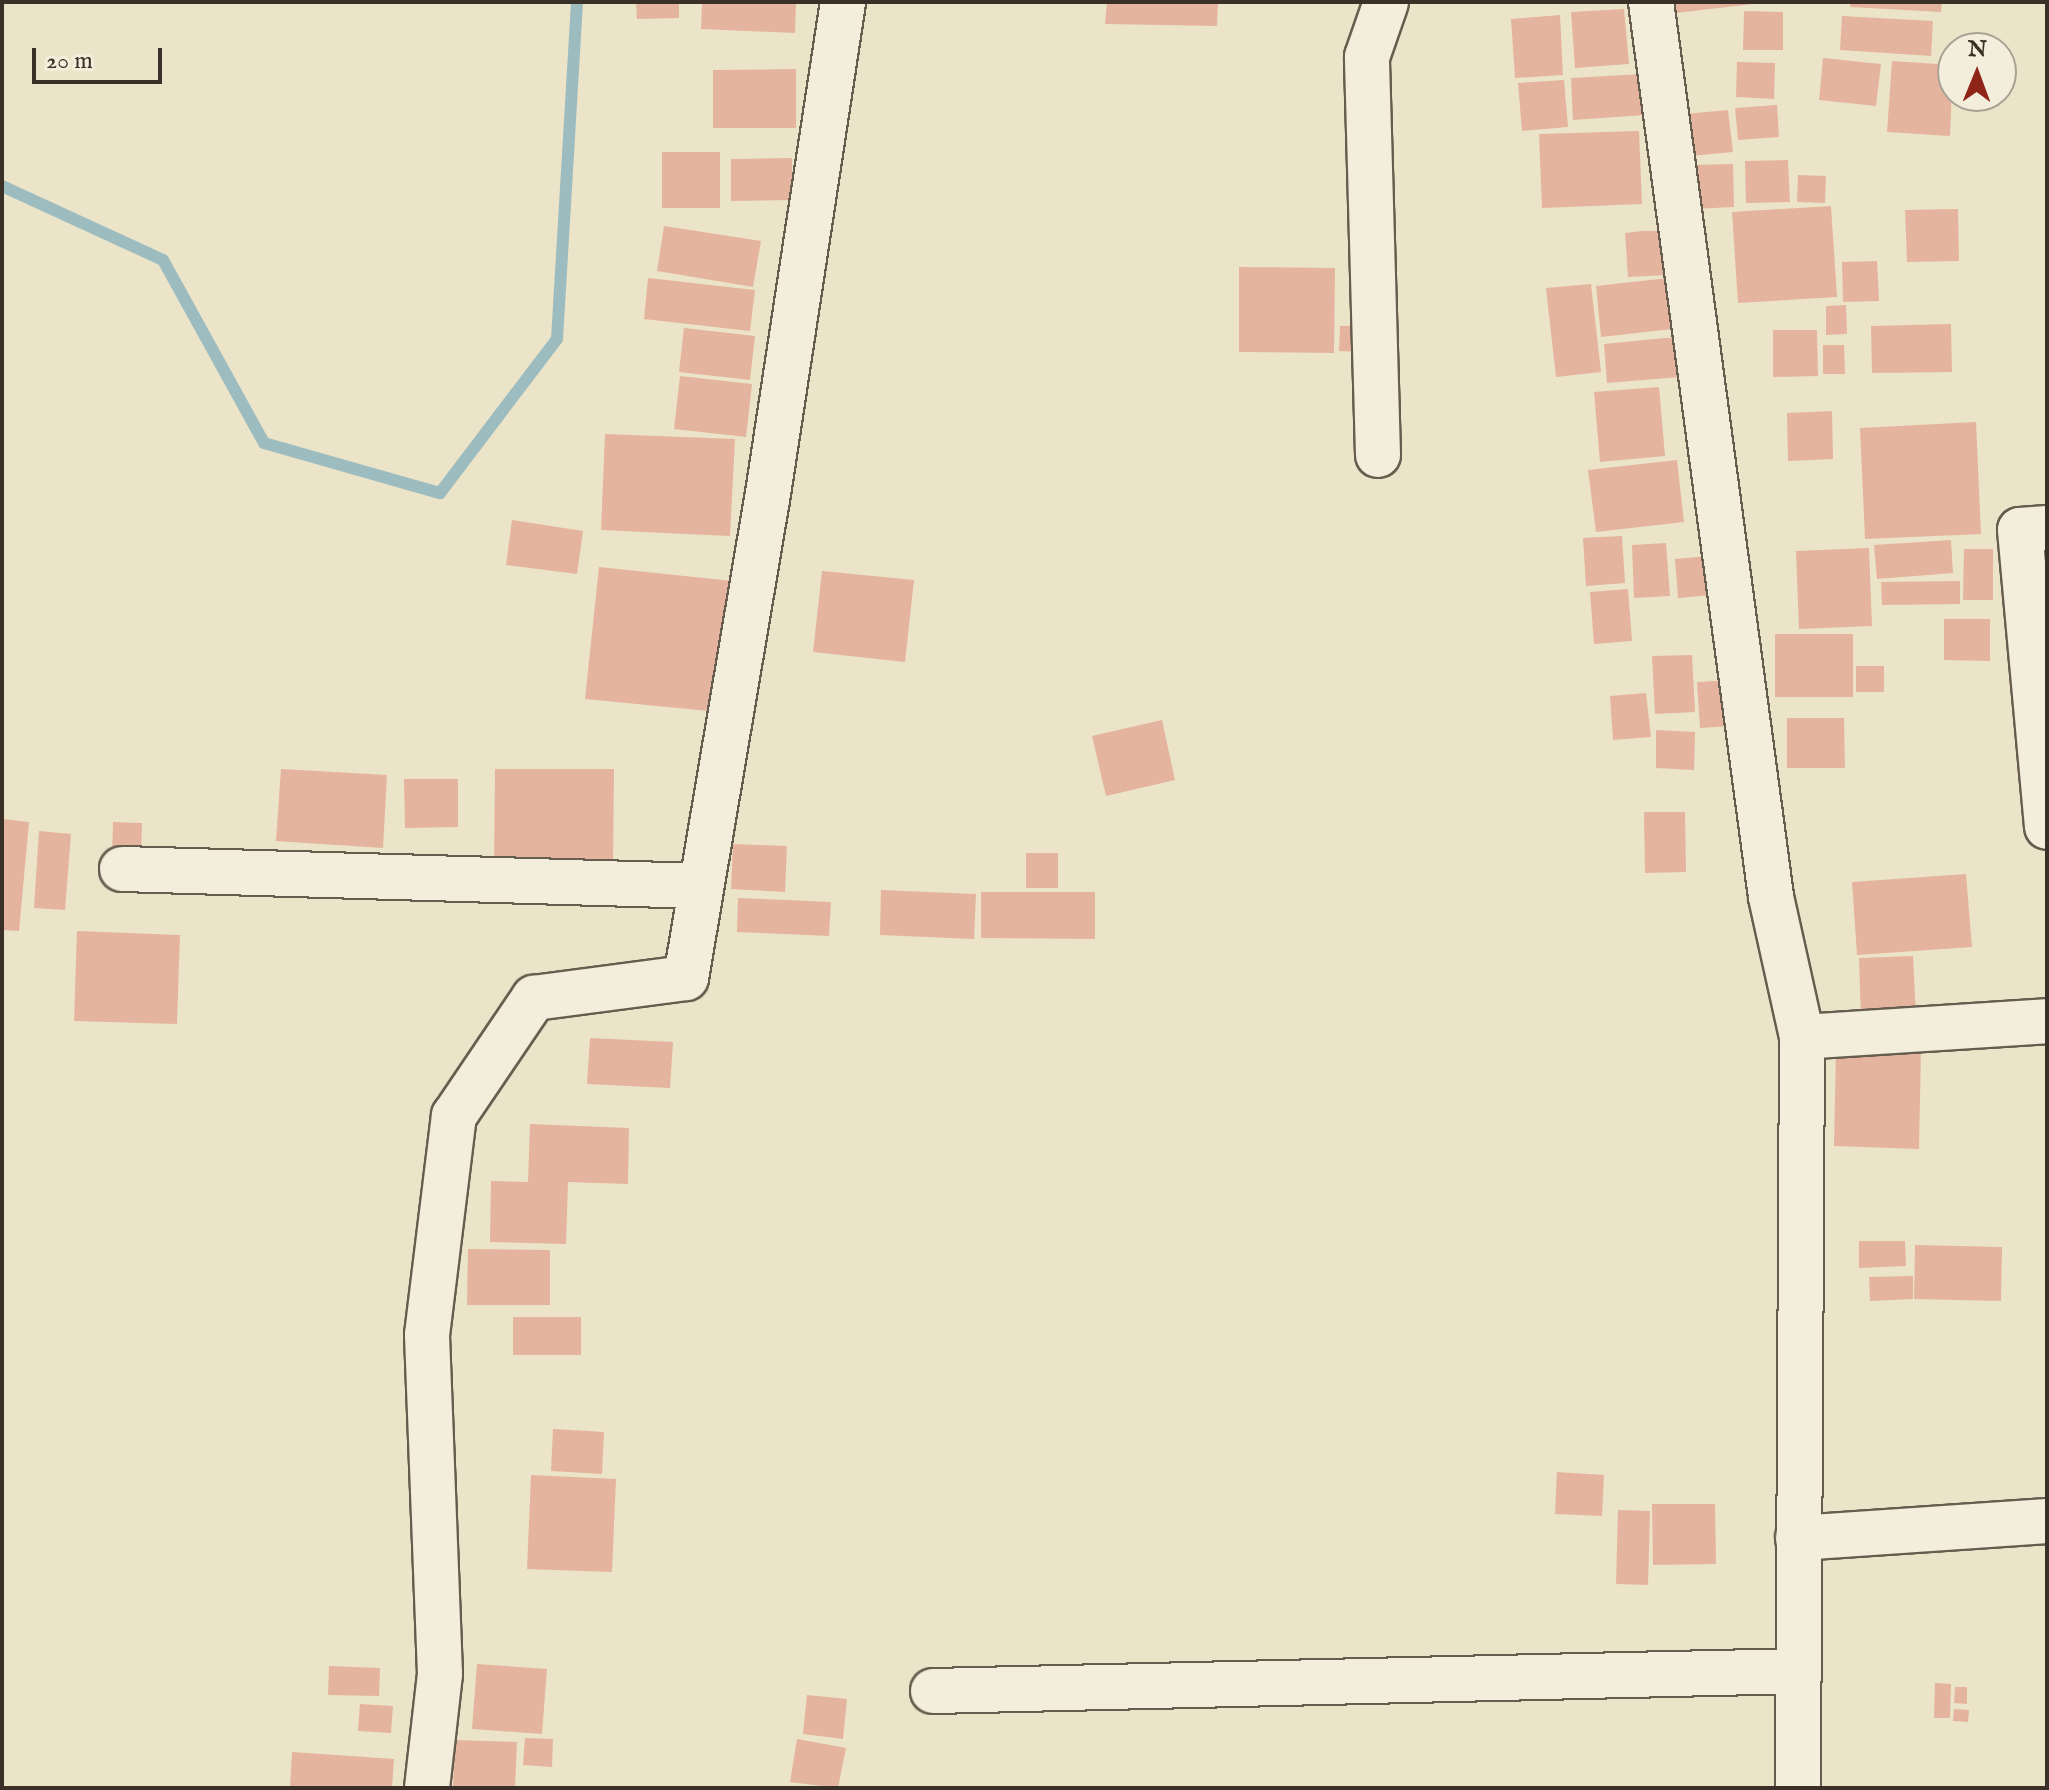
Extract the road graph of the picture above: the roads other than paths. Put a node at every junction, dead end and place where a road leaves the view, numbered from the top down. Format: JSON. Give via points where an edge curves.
{"nodes":[{"id":1,"x":843,"y":2,"type":"edge"},
{"id":2,"x":1386,"y":2,"type":"edge"},
{"id":3,"x":1651,"y":2,"type":"edge"},
{"id":4,"x":1378,"y":455,"type":"dead end"},
{"id":5,"x":2047,"y":528,"type":"edge"},
{"id":6,"x":2047,"y":827,"type":"edge"},
{"id":7,"x":122,"y":869,"type":"dead end"},
{"id":8,"x":701,"y":886,"type":"junction"},
{"id":9,"x":2047,"y":1021,"type":"edge"},
{"id":10,"x":1802,"y":1037,"type":"junction"},
{"id":11,"x":2047,"y":1521,"type":"edge"},
{"id":12,"x":1798,"y":1538,"type":"junction"},
{"id":13,"x":1798,"y":1671,"type":"junction"},
{"id":14,"x":933,"y":1691,"type":"dead end"},
{"id":15,"x":427,"y":1788,"type":"edge"},
{"id":16,"x":1798,"y":1788,"type":"edge"}],
"edges":[{"from":1,"to":8,"type":"street"},
{"from":2,"to":4,"type":"street","via":[[1367,57]]},
{"from":3,"to":10,"type":"street","via":[[1771,897]]},
{"from":5,"to":6,"type":"street","via":[[2020,530]]},
{"from":7,"to":8,"type":"street"},
{"from":8,"to":15,"type":"street","via":[[686,978],[534,998],[454,1116],[427,1335],[440,1674]]},
{"from":9,"to":10,"type":"street"},
{"from":10,"to":12,"type":"street"},
{"from":11,"to":12,"type":"street"},
{"from":12,"to":13,"type":"street"},
{"from":13,"to":14,"type":"street"},
{"from":13,"to":16,"type":"street"}]}
